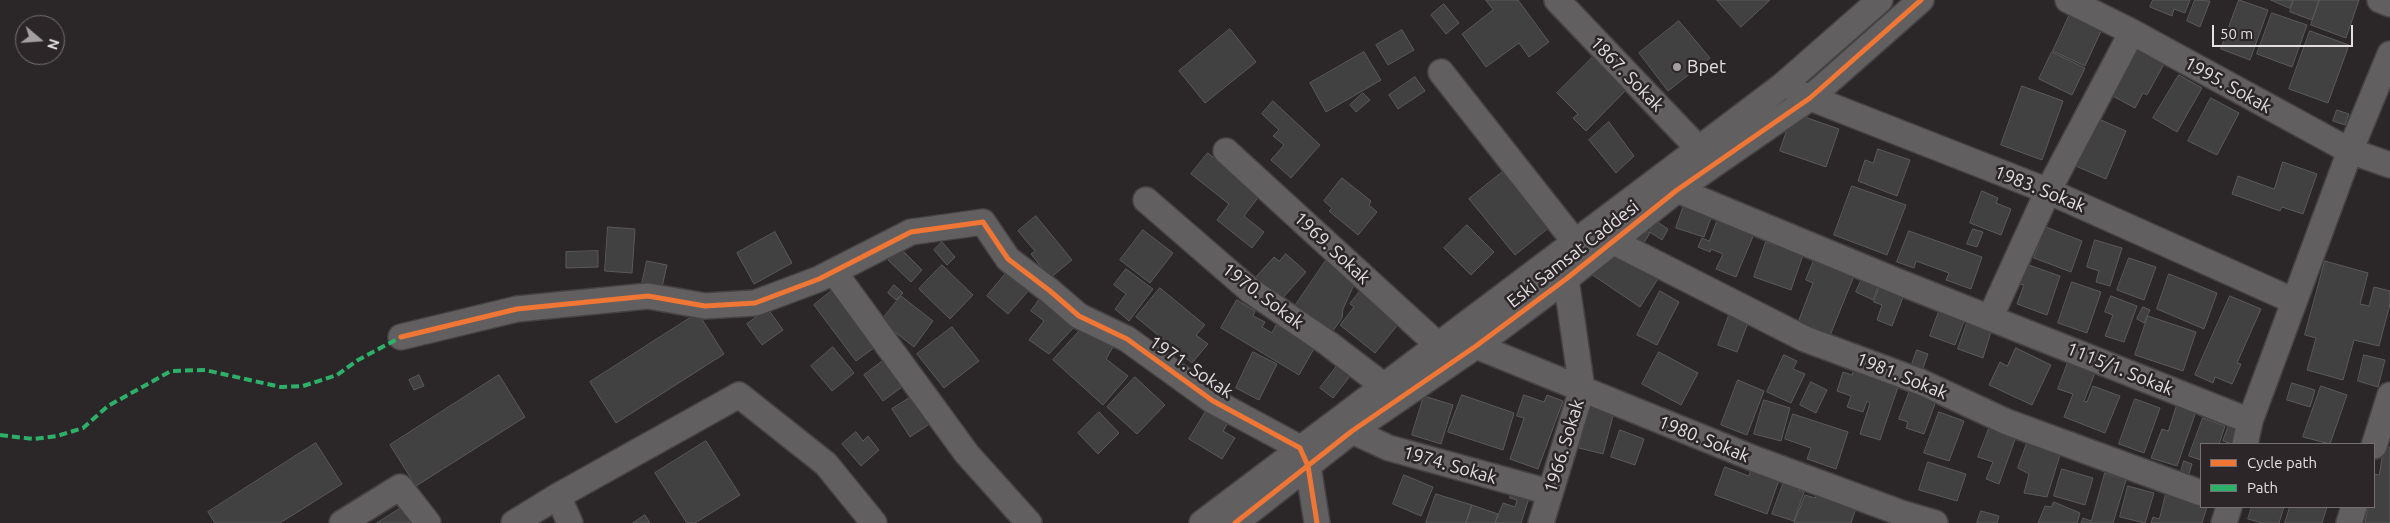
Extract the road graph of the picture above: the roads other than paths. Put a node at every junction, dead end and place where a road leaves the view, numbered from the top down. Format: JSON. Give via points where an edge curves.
{"nodes":[{"id":1,"x":1557,"y":0,"type":"edge"},
{"id":2,"x":1880,"y":0,"type":"edge"},
{"id":3,"x":1921,"y":0,"type":"edge"},
{"id":4,"x":2068,"y":0,"type":"edge"},
{"id":5,"x":2380,"y":0,"type":"edge"},
{"id":6,"x":2390,"y":4,"type":"edge"},
{"id":7,"x":2132,"y":32,"type":"junction"},
{"id":8,"x":2390,"y":54,"type":"edge"},
{"id":9,"x":1442,"y":72,"type":"dead end"},
{"id":10,"x":1782,"y":86,"type":"junction"},
{"id":11,"x":1810,"y":98,"type":"junction"},
{"id":12,"x":1698,"y":148,"type":"junction"},
{"id":13,"x":1226,"y":151,"type":"dead end"},
{"id":14,"x":2350,"y":151,"type":"junction"},
{"id":15,"x":2390,"y":165,"type":"edge"},
{"id":16,"x":1677,"y":190,"type":"junction"},
{"id":17,"x":2048,"y":191,"type":"junction"},
{"id":18,"x":1146,"y":200,"type":"dead end"},
{"id":19,"x":1612,"y":241,"type":"junction"},
{"id":20,"x":1575,"y":242,"type":"junction"},
{"id":21,"x":834,"y":272,"type":"junction"},
{"id":22,"x":1566,"y":279,"type":"junction"},
{"id":23,"x":2294,"y":301,"type":"junction"},
{"id":24,"x":1990,"y":318,"type":"junction"},
{"id":25,"x":401,"y":337,"type":"dead end"},
{"id":26,"x":1438,"y":345,"type":"junction"},
{"id":27,"x":1476,"y":346,"type":"junction"},
{"id":28,"x":1384,"y":386,"type":"junction"},
{"id":29,"x":1582,"y":389,"type":"junction"},
{"id":30,"x":2390,"y":395,"type":"edge"},
{"id":31,"x":1352,"y":432,"type":"junction"},
{"id":32,"x":2248,"y":433,"type":"edge"},
{"id":33,"x":2375,"y":443,"type":"edge"},
{"id":34,"x":1304,"y":457,"type":"junction"},
{"id":35,"x":1549,"y":492,"type":"junction"},
{"id":36,"x":2200,"y":493,"type":"edge"},
{"id":37,"x":558,"y":496,"type":"junction"},
{"id":38,"x":2229,"y":508,"type":"edge"},
{"id":39,"x":2354,"y":508,"type":"edge"},
{"id":40,"x":342,"y":523,"type":"edge"},
{"id":41,"x":428,"y":523,"type":"edge"},
{"id":42,"x":514,"y":523,"type":"edge"},
{"id":43,"x":570,"y":523,"type":"edge"},
{"id":44,"x":874,"y":523,"type":"edge"},
{"id":45,"x":1029,"y":523,"type":"edge"},
{"id":46,"x":1202,"y":523,"type":"edge"},
{"id":47,"x":1235,"y":523,"type":"edge"},
{"id":48,"x":1317,"y":523,"type":"edge"},
{"id":49,"x":1542,"y":523,"type":"edge"},
{"id":50,"x":1935,"y":523,"type":"edge"},
{"id":51,"x":2224,"y":523,"type":"edge"},
{"id":52,"x":2349,"y":523,"type":"edge"}],
"edges":[{"from":1,"to":12,"type":"street","name":"1867. Sokak"},
{"from":2,"to":10,"type":"street","name":"Eski Samsat Caddesi"},
{"from":3,"to":11,"type":"street","name":"Eski Samsat Caddesi"},
{"from":4,"to":7,"type":"street","name":"1995. Sokak"},
{"from":5,"to":6,"type":"street"},
{"from":7,"to":14,"type":"street","name":"1995. Sokak"},
{"from":7,"to":17,"type":"street"},
{"from":8,"to":14,"type":"street"},
{"from":9,"to":20,"type":"street"},
{"from":10,"to":11,"type":"street","name":"1983. Sokak"},
{"from":10,"to":12,"type":"street","name":"Eski Samsat Caddesi"},
{"from":11,"to":16,"type":"street","name":"Eski Samsat Caddesi"},
{"from":11,"to":17,"type":"street","name":"1983. Sokak"},
{"from":12,"to":20,"type":"street","name":"Eski Samsat Caddesi"},
{"from":13,"to":26,"type":"street","name":"1969. Sokak"},
{"from":14,"to":15,"type":"street","name":"1995. Sokak"},
{"from":14,"to":23,"type":"street"},
{"from":16,"to":19,"type":"street","name":"Eski Samsat Caddesi"},
{"from":16,"to":24,"type":"street","name":"1115/1. Sokak"},
{"from":17,"to":23,"type":"street","name":"1983. Sokak"},
{"from":17,"to":24,"type":"street"},
{"from":18,"to":28,"type":"street","name":"1970. Sokak","via":[[1251,291]]},
{"from":19,"to":22,"type":"street","name":"Eski Samsat Caddesi"},
{"from":19,"to":36,"type":"street","name":"1981. Sokak","via":[[1805,339],[1921,382],[2007,422]]},
{"from":20,"to":26,"type":"street","name":"Eski Samsat Caddesi"},
{"from":21,"to":25,"type":"street","via":[[755,303],[705,306],[648,296],[517,309]]},
{"from":21,"to":34,"type":"street","name":"1971. Sokak","via":[[911,232],[983,222],[1008,259],[1079,316],[1127,339],[1213,401]]},
{"from":21,"to":45,"type":"street","via":[[967,454]]},
{"from":22,"to":27,"type":"street","name":"Eski Samsat Caddesi"},
{"from":22,"to":29,"type":"street","name":"1966. Sokak"},
{"from":23,"to":32,"type":"street"},
{"from":24,"to":32,"type":"street","name":"1115/1. Sokak"},
{"from":26,"to":28,"type":"street","name":"Eski Samsat Caddesi"},
{"from":27,"to":29,"type":"street","name":"1980. Sokak"},
{"from":27,"to":31,"type":"street","name":"Eski Samsat Caddesi"},
{"from":28,"to":34,"type":"street","name":"Eski Samsat Caddesi"},
{"from":29,"to":35,"type":"street","name":"1966. Sokak"},
{"from":29,"to":50,"type":"street","name":"1980. Sokak","via":[[1755,459]]},
{"from":30,"to":33,"type":"street"},
{"from":31,"to":34,"type":"street","name":"Eski Samsat Caddesi"},
{"from":31,"to":35,"type":"street","name":"1974. Sokak","via":[[1389,448]]},
{"from":34,"to":46,"type":"street","name":"Eski Samsat Caddesi"},
{"from":34,"to":47,"type":"street","name":"Eski Samsat Caddesi"},
{"from":34,"to":48,"type":"street"},
{"from":35,"to":49,"type":"street","name":"1966. Sokak"},
{"from":37,"to":42,"type":"street"},
{"from":37,"to":43,"type":"street"},
{"from":37,"to":44,"type":"street","via":[[739,395],[826,464]]},
{"from":38,"to":51,"type":"street"},
{"from":39,"to":52,"type":"street"},
{"from":40,"to":41,"type":"street","via":[[400,487]]}]}
